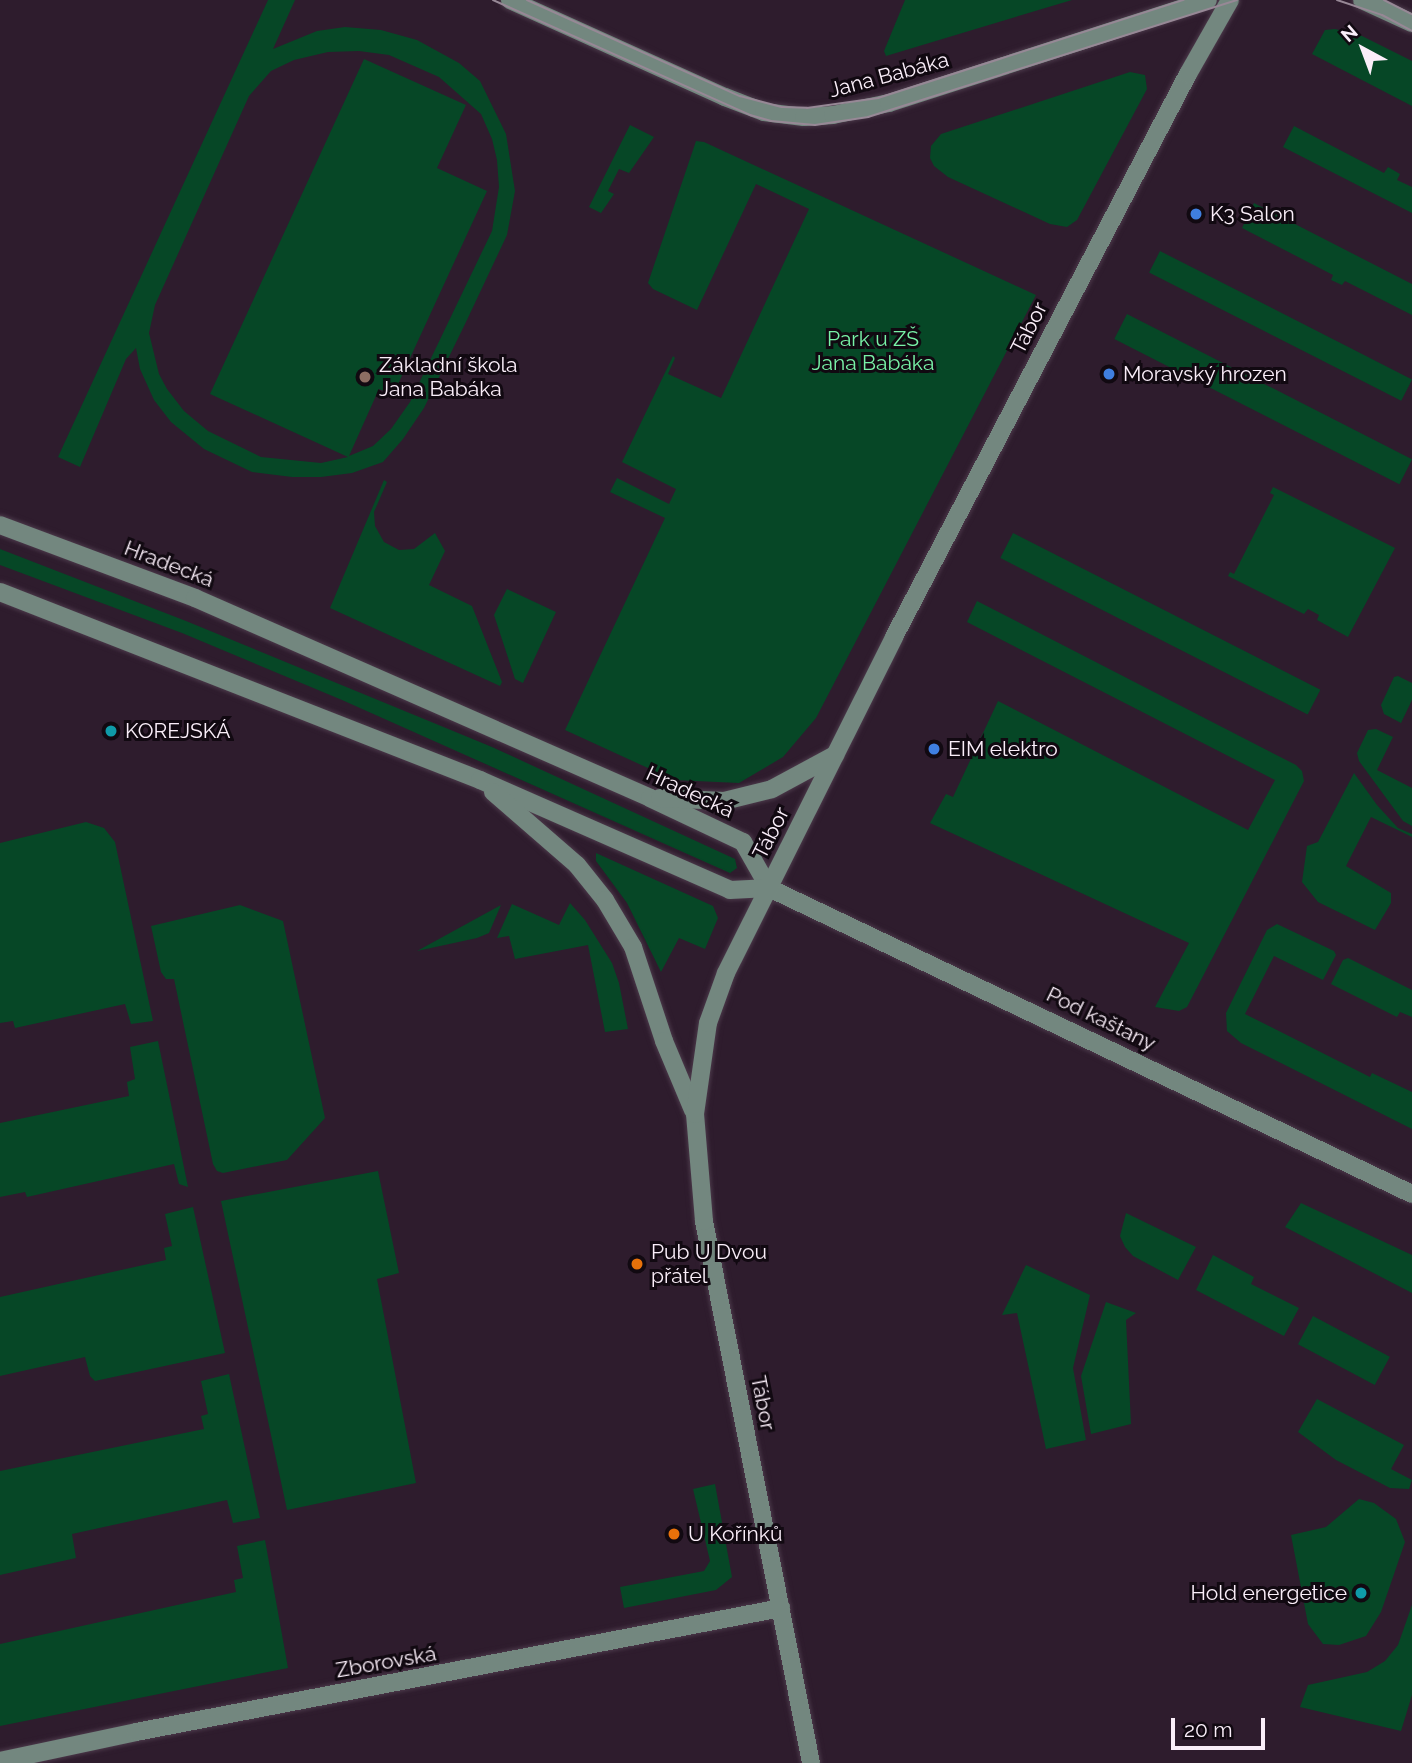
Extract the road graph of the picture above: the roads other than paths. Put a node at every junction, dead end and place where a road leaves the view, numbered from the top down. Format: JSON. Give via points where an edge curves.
{"nodes":[{"id":1,"x":510,"y":0,"type":"edge"},
{"id":2,"x":1208,"y":0,"type":"edge"},
{"id":3,"x":1230,"y":0,"type":"edge"},
{"id":4,"x":1362,"y":0,"type":"edge"},
{"id":5,"x":1412,"y":23,"type":"edge"},
{"id":6,"x":0,"y":525,"type":"edge"},
{"id":7,"x":0,"y":592,"type":"edge"},
{"id":8,"x":835,"y":755,"type":"junction"},
{"id":9,"x":480,"y":780,"type":"junction"},
{"id":10,"x":650,"y":798,"type":"junction"},
{"id":11,"x":769,"y":888,"type":"junction"},
{"id":12,"x":695,"y":1114,"type":"junction"},
{"id":13,"x":1412,"y":1194,"type":"edge"},
{"id":14,"x":780,"y":1608,"type":"junction"},
{"id":15,"x":0,"y":1761,"type":"edge"},
{"id":16,"x":811,"y":1763,"type":"edge"}],
"edges":[{"from":1,"to":2,"type":"street","name":"Jana Babáka","via":[[725,97],[764,112],[804,117],[889,103]]},
{"from":3,"to":8,"type":"street","name":"Tábor"},
{"from":4,"to":5,"type":"street"},
{"from":6,"to":10,"type":"street","name":"Hradecká","via":[[195,598]]},
{"from":7,"to":9,"type":"street"},
{"from":8,"to":10,"type":"street","via":[[772,789],[724,801]]},
{"from":8,"to":11,"type":"street","name":"Tábor"},
{"from":9,"to":11,"type":"street","via":[[730,890]]},
{"from":9,"to":12,"type":"street","via":[[577,865],[605,900],[634,947],[664,1041]]},
{"from":10,"to":11,"type":"street","name":"Hradecká","via":[[743,842]]},
{"from":11,"to":12,"type":"street","name":"Tábor","via":[[717,997],[699,1068]]},
{"from":11,"to":13,"type":"street","name":"Pod kaštany"},
{"from":12,"to":14,"type":"street","name":"Tábor","via":[[704,1221]]},
{"from":14,"to":15,"type":"street","name":"Zborovská"},
{"from":14,"to":16,"type":"street","name":"Tábor"}]}
